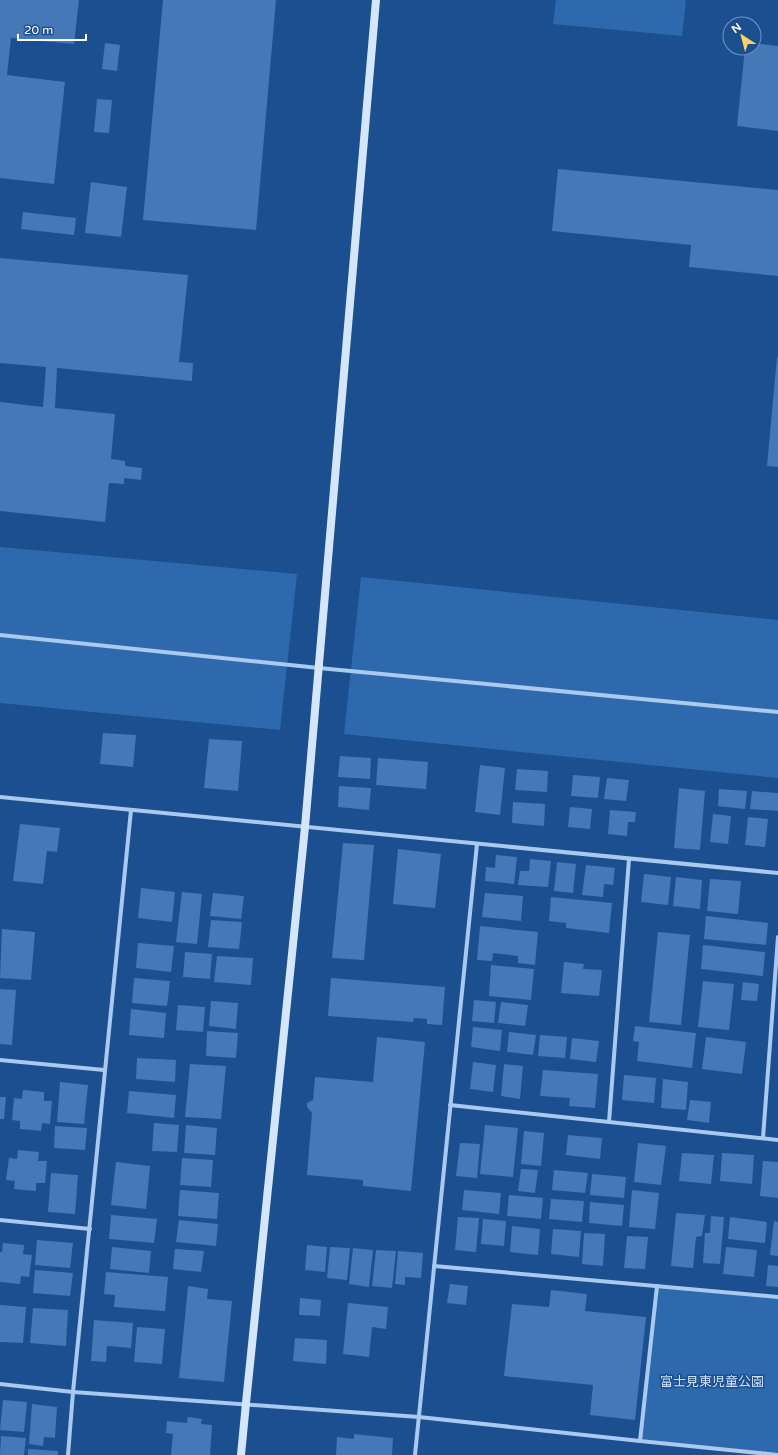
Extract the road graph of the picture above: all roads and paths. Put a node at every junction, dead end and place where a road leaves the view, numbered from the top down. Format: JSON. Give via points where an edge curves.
{"nodes":[{"id":1,"x":376,"y":0,"type":"edge"},
{"id":2,"x":0,"y":635,"type":"edge"},
{"id":3,"x":319,"y":668,"type":"junction"},
{"id":4,"x":778,"y":712,"type":"edge"},
{"id":5,"x":0,"y":797,"type":"edge"},
{"id":6,"x":131,"y":810,"type":"junction"},
{"id":7,"x":305,"y":827,"type":"junction"},
{"id":8,"x":476,"y":844,"type":"junction"},
{"id":9,"x":629,"y":859,"type":"junction"},
{"id":10,"x":778,"y":873,"type":"edge"},
{"id":11,"x":778,"y":937,"type":"edge"},
{"id":12,"x":0,"y":1060,"type":"edge"},
{"id":13,"x":104,"y":1070,"type":"junction"},
{"id":14,"x":450,"y":1105,"type":"junction"},
{"id":15,"x":609,"y":1122,"type":"junction"},
{"id":16,"x":763,"y":1138,"type":"junction"},
{"id":17,"x":778,"y":1140,"type":"edge"},
{"id":18,"x":0,"y":1220,"type":"edge"},
{"id":19,"x":90,"y":1229,"type":"junction"},
{"id":20,"x":434,"y":1266,"type":"junction"},
{"id":21,"x":657,"y":1286,"type":"junction"},
{"id":22,"x":778,"y":1297,"type":"edge"},
{"id":23,"x":0,"y":1384,"type":"edge"},
{"id":24,"x":73,"y":1392,"type":"junction"},
{"id":25,"x":246,"y":1403,"type":"junction"},
{"id":26,"x":419,"y":1417,"type":"junction"},
{"id":27,"x":640,"y":1441,"type":"junction"},
{"id":28,"x":68,"y":1455,"type":"edge"},
{"id":29,"x":242,"y":1455,"type":"edge"},
{"id":30,"x":415,"y":1455,"type":"edge"},
{"id":31,"x":778,"y":1455,"type":"edge"}],
"edges":[{"from":1,"to":3,"type":"street"},
{"from":2,"to":3,"type":"street"},
{"from":3,"to":4,"type":"street"},
{"from":3,"to":7,"type":"street"},
{"from":5,"to":6,"type":"street"},
{"from":6,"to":7,"type":"street"},
{"from":6,"to":13,"type":"street"},
{"from":7,"to":8,"type":"street"},
{"from":7,"to":25,"type":"street"},
{"from":8,"to":9,"type":"street"},
{"from":8,"to":14,"type":"street"},
{"from":9,"to":10,"type":"street"},
{"from":9,"to":15,"type":"street"},
{"from":11,"to":16,"type":"street"},
{"from":12,"to":13,"type":"street"},
{"from":13,"to":19,"type":"street"},
{"from":14,"to":15,"type":"street"},
{"from":14,"to":20,"type":"street"},
{"from":15,"to":16,"type":"street"},
{"from":16,"to":17,"type":"street"},
{"from":18,"to":19,"type":"street"},
{"from":19,"to":24,"type":"street"},
{"from":20,"to":21,"type":"street"},
{"from":20,"to":26,"type":"street"},
{"from":21,"to":22,"type":"street"},
{"from":21,"to":27,"type":"street"},
{"from":23,"to":24,"type":"street"},
{"from":24,"to":25,"type":"street"},
{"from":24,"to":28,"type":"street"},
{"from":25,"to":26,"type":"street"},
{"from":25,"to":29,"type":"street"},
{"from":26,"to":27,"type":"street"},
{"from":26,"to":30,"type":"street"},
{"from":27,"to":31,"type":"street"}]}
